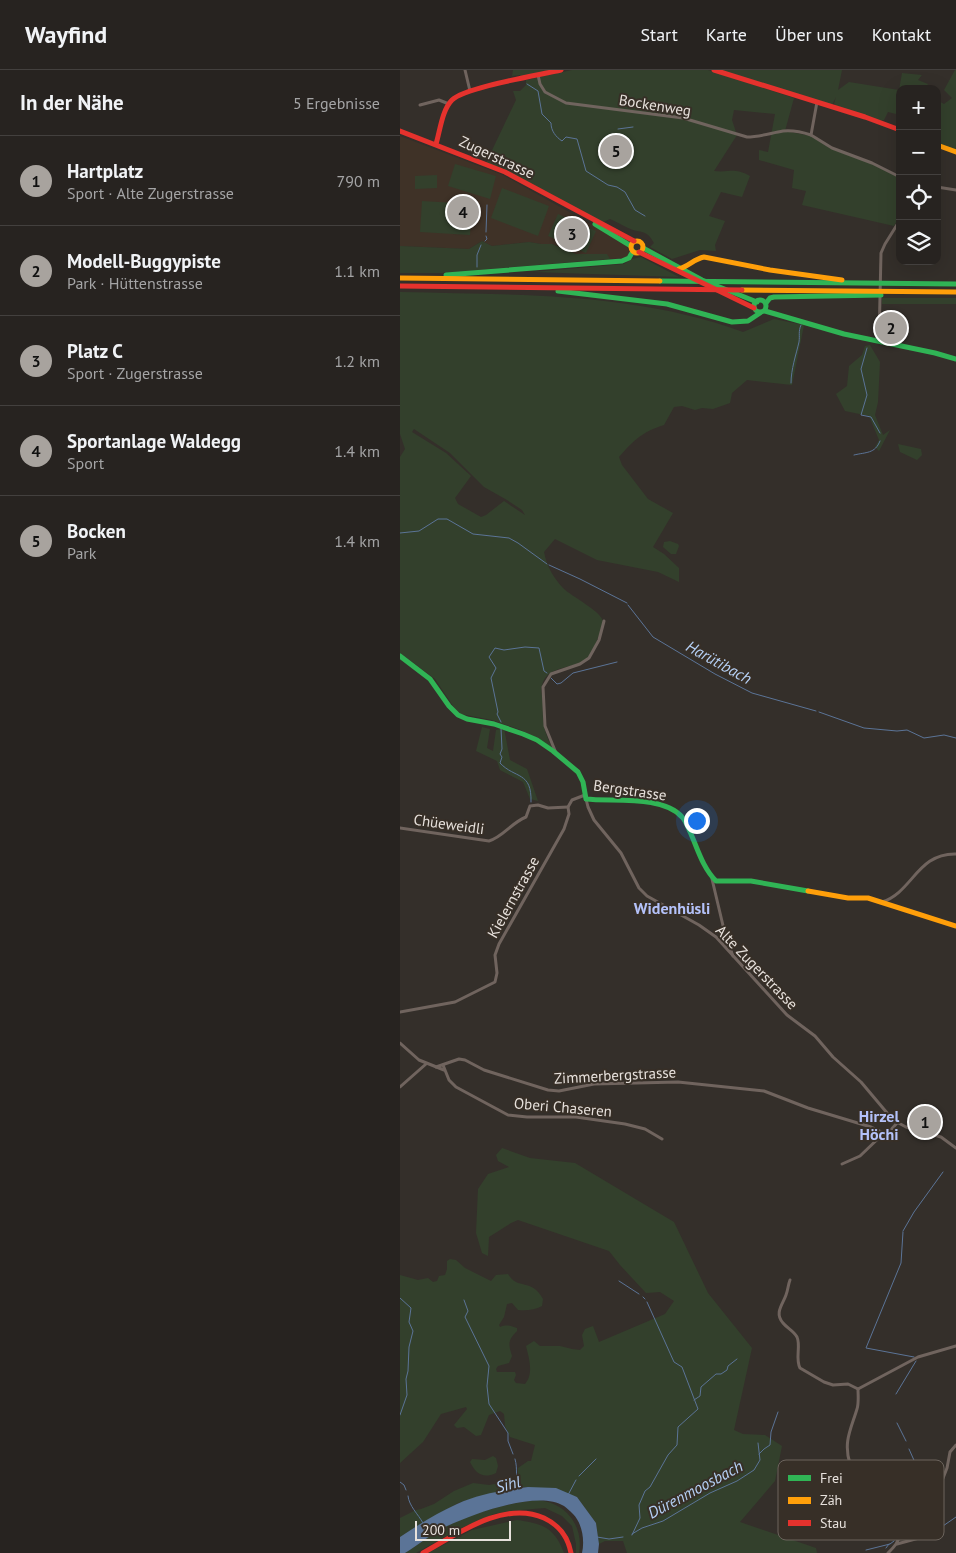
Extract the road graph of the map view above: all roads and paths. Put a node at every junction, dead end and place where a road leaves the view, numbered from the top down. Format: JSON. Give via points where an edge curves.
{"nodes":[{"id":1,"x":466,"y":70,"type":"edge"},
{"id":2,"x":561,"y":70,"type":"edge"},
{"id":3,"x":714,"y":70,"type":"edge"},
{"id":4,"x":538,"y":75,"type":"junction"},
{"id":5,"x":470,"y":92,"type":"junction"},
{"id":6,"x":817,"y":102,"type":"junction"},
{"id":7,"x":449,"y":104,"type":"junction"},
{"id":8,"x":420,"y":105,"type":"dead end"},
{"id":9,"x":896,"y":129,"type":"edge"},
{"id":10,"x":400,"y":131,"type":"edge"},
{"id":11,"x":811,"y":135,"type":"junction"},
{"id":12,"x":436,"y":144,"type":"junction"},
{"id":13,"x":941,"y":146,"type":"edge"},
{"id":14,"x":956,"y":152,"type":"edge"},
{"id":15,"x":896,"y":175,"type":"edge"},
{"id":16,"x":941,"y":188,"type":"edge"},
{"id":17,"x":956,"y":190,"type":"edge"},
{"id":18,"x":896,"y":226,"type":"edge"},
{"id":19,"x":632,"y":246,"type":"junction"},
{"id":20,"x":641,"y":250,"type":"junction"},
{"id":21,"x":679,"y":269,"type":"junction"},
{"id":22,"x":402,"y":278,"type":"edge"},
{"id":23,"x":874,"y":283,"type":"junction"},
{"id":24,"x":956,"y":284,"type":"edge"},
{"id":25,"x":400,"y":286,"type":"edge"},
{"id":26,"x":526,"y":287,"type":"junction"},
{"id":27,"x":937,"y":292,"type":"junction"},
{"id":28,"x":956,"y":292,"type":"edge"},
{"id":29,"x":757,"y":302,"type":"junction"},
{"id":30,"x":754,"y":308,"type":"junction"},
{"id":31,"x":764,"y":309,"type":"junction"},
{"id":32,"x":879,"y":342,"type":"junction"},
{"id":33,"x":956,"y":359,"type":"edge"},
{"id":34,"x":604,"y":621,"type":"dead end"},
{"id":35,"x":400,"y":656,"type":"edge"},
{"id":36,"x":556,"y":754,"type":"junction"},
{"id":37,"x":586,"y":797,"type":"junction"},
{"id":38,"x":568,"y":807,"type":"junction"},
{"id":39,"x":400,"y":828,"type":"edge"},
{"id":40,"x":956,"y":854,"type":"edge"},
{"id":41,"x":712,"y":879,"type":"junction"},
{"id":42,"x":894,"y":897,"type":"junction"},
{"id":43,"x":882,"y":902,"type":"junction"},
{"id":44,"x":894,"y":906,"type":"junction"},
{"id":45,"x":956,"y":926,"type":"edge"},
{"id":46,"x":734,"y":957,"type":"junction"},
{"id":47,"x":400,"y":1012,"type":"edge"},
{"id":48,"x":400,"y":1043,"type":"edge"},
{"id":49,"x":426,"y":1064,"type":"junction"},
{"id":50,"x":443,"y":1065,"type":"junction"},
{"id":51,"x":436,"y":1067,"type":"junction"},
{"id":52,"x":444,"y":1070,"type":"junction"},
{"id":53,"x":400,"y":1086,"type":"edge"},
{"id":54,"x":897,"y":1123,"type":"junction"},
{"id":55,"x":884,"y":1133,"type":"junction"},
{"id":56,"x":662,"y":1139,"type":"dead end"},
{"id":57,"x":956,"y":1148,"type":"edge"},
{"id":58,"x":842,"y":1164,"type":"dead end"},
{"id":59,"x":790,"y":1280,"type":"dead end"},
{"id":60,"x":956,"y":1346,"type":"edge"},
{"id":61,"x":858,"y":1389,"type":"junction"},
{"id":62,"x":956,"y":1445,"type":"edge"},
{"id":63,"x":848,"y":1460,"type":"edge"},
{"id":64,"x":944,"y":1476,"type":"edge"},
{"id":65,"x":898,"y":1540,"type":"edge"},
{"id":66,"x":912,"y":1540,"type":"edge"},
{"id":67,"x":897,"y":1544,"type":"junction"},
{"id":68,"x":423,"y":1553,"type":"edge"},
{"id":69,"x":569,"y":1553,"type":"edge"},
{"id":70,"x":888,"y":1553,"type":"edge"}],
"edges":[{"from":1,"to":5,"type":"street"},
{"from":2,"to":4,"type":"main road"},
{"from":3,"to":6,"type":"main road"},
{"from":4,"to":5,"type":"main road"},
{"from":4,"to":11,"type":"street","name":"Bockenweg","via":[[545,92],[572,104],[683,118],[747,137],[785,130]]},
{"from":5,"to":7,"type":"main road","via":[[455,97]]},
{"from":6,"to":9,"type":"main road"},
{"from":6,"to":11,"type":"street"},
{"from":7,"to":8,"type":"street","via":[[439,100]]},
{"from":7,"to":12,"type":"main road"},
{"from":10,"to":12,"type":"main road","name":"Zugerstrasse"},
{"from":11,"to":15,"type":"street","name":"Bockenweg","via":[[832,148]]},
{"from":12,"to":19,"type":"main road","name":"Zugerstrasse","via":[[505,172]]},
{"from":13,"to":14,"type":"main road"},
{"from":16,"to":17,"type":"street"},
{"from":18,"to":32,"type":"street","via":[[882,249]]},
{"from":19,"to":20,"type":"main road","name":"Zugerstrasse"},
{"from":19,"to":20,"type":"main road","name":"Zugerstrasse","via":[[641,242]]},
{"from":19,"to":22,"type":"main road","via":[[628,259],[622,261]]},
{"from":20,"to":21,"type":"main road","name":"Zugerstrasse"},
{"from":20,"to":30,"type":"main road","name":"Zugerstrasse"},
{"from":21,"to":23,"type":"main road","via":[[694,259],[704,257],[787,273]]},
{"from":21,"to":29,"type":"main road","name":"Zugerstrasse"},
{"from":22,"to":23,"type":"main road"},
{"from":23,"to":24,"type":"main road"},
{"from":25,"to":26,"type":"main road"},
{"from":26,"to":27,"type":"main road"},
{"from":26,"to":31,"type":"main road","via":[[667,304],[732,322],[748,321]]},
{"from":27,"to":28,"type":"main road"},
{"from":27,"to":31,"type":"main road","via":[[771,297]]},
{"from":29,"to":30,"type":"main road"},
{"from":29,"to":31,"type":"main road","name":"Zugerstrasse","via":[[760,300]]},
{"from":30,"to":31,"type":"main road","name":"Zugerstrasse"},
{"from":31,"to":32,"type":"main road","name":"Zugerstrasse"},
{"from":32,"to":33,"type":"main road","name":"Zugerstrasse"},
{"from":34,"to":36,"type":"street","via":[[599,640],[589,658],[551,674],[545,681],[545,726]]},
{"from":35,"to":36,"type":"main road","name":"Bergstrasse","via":[[430,679],[458,715],[523,734]]},
{"from":36,"to":37,"type":"main road","name":"Bergstrasse","via":[[578,772]]},
{"from":37,"to":38,"type":"street","via":[[572,800]]},
{"from":37,"to":41,"type":"main road","name":"Bergstrasse","via":[[640,802],[678,811]]},
{"from":37,"to":46,"type":"street","name":"Alte Zugerstrasse","via":[[591,814],[621,852],[639,888],[716,937]]},
{"from":38,"to":39,"type":"street","name":"Chüeweidli","via":[[530,806],[526,817],[489,841]]},
{"from":38,"to":47,"type":"street","name":"Kielernstrasse","via":[[564,829],[499,944],[495,955],[495,982],[455,1002]]},
{"from":40,"to":42,"type":"street","via":[[942,855],[926,863]]},
{"from":41,"to":43,"type":"main road","via":[[751,881]]},
{"from":41,"to":46,"type":"street"},
{"from":42,"to":43,"type":"street"},
{"from":42,"to":44,"type":"street"},
{"from":43,"to":44,"type":"main road"},
{"from":44,"to":45,"type":"main road"},
{"from":46,"to":54,"type":"street","name":"Alte Zugerstrasse","via":[[787,1015],[815,1036],[861,1082]]},
{"from":48,"to":49,"type":"street"},
{"from":49,"to":51,"type":"street"},
{"from":49,"to":53,"type":"street"},
{"from":50,"to":51,"type":"street","name":"Zimmerbergstrasse"},
{"from":50,"to":52,"type":"street"},
{"from":50,"to":55,"type":"street","name":"Zimmerbergstrasse","via":[[465,1060],[484,1070],[553,1090],[594,1084],[678,1082],[764,1091]]},
{"from":51,"to":52,"type":"street"},
{"from":52,"to":56,"type":"street","name":"Oberi Chaseren","via":[[456,1087],[508,1114],[576,1117],[625,1124],[645,1129]]},
{"from":54,"to":55,"type":"street"},
{"from":54,"to":57,"type":"street","name":"Alte Zugerstrasse","via":[[940,1137]]},
{"from":55,"to":58,"type":"street","via":[[860,1156]]},
{"from":59,"to":61,"type":"street","via":[[779,1313],[783,1324],[796,1335],[800,1368],[824,1382],[848,1384]]},
{"from":60,"to":61,"type":"street","via":[[918,1357]]},
{"from":61,"to":63,"type":"street","via":[[857,1410],[848,1436]]},
{"from":62,"to":64,"type":"street","via":[[950,1452]]},
{"from":65,"to":67,"type":"street"},
{"from":66,"to":67,"type":"street"},
{"from":67,"to":70,"type":"street"},
{"from":68,"to":69,"type":"main road","via":[[466,1531],[505,1517],[518,1516],[546,1522],[557,1530]]}]}
